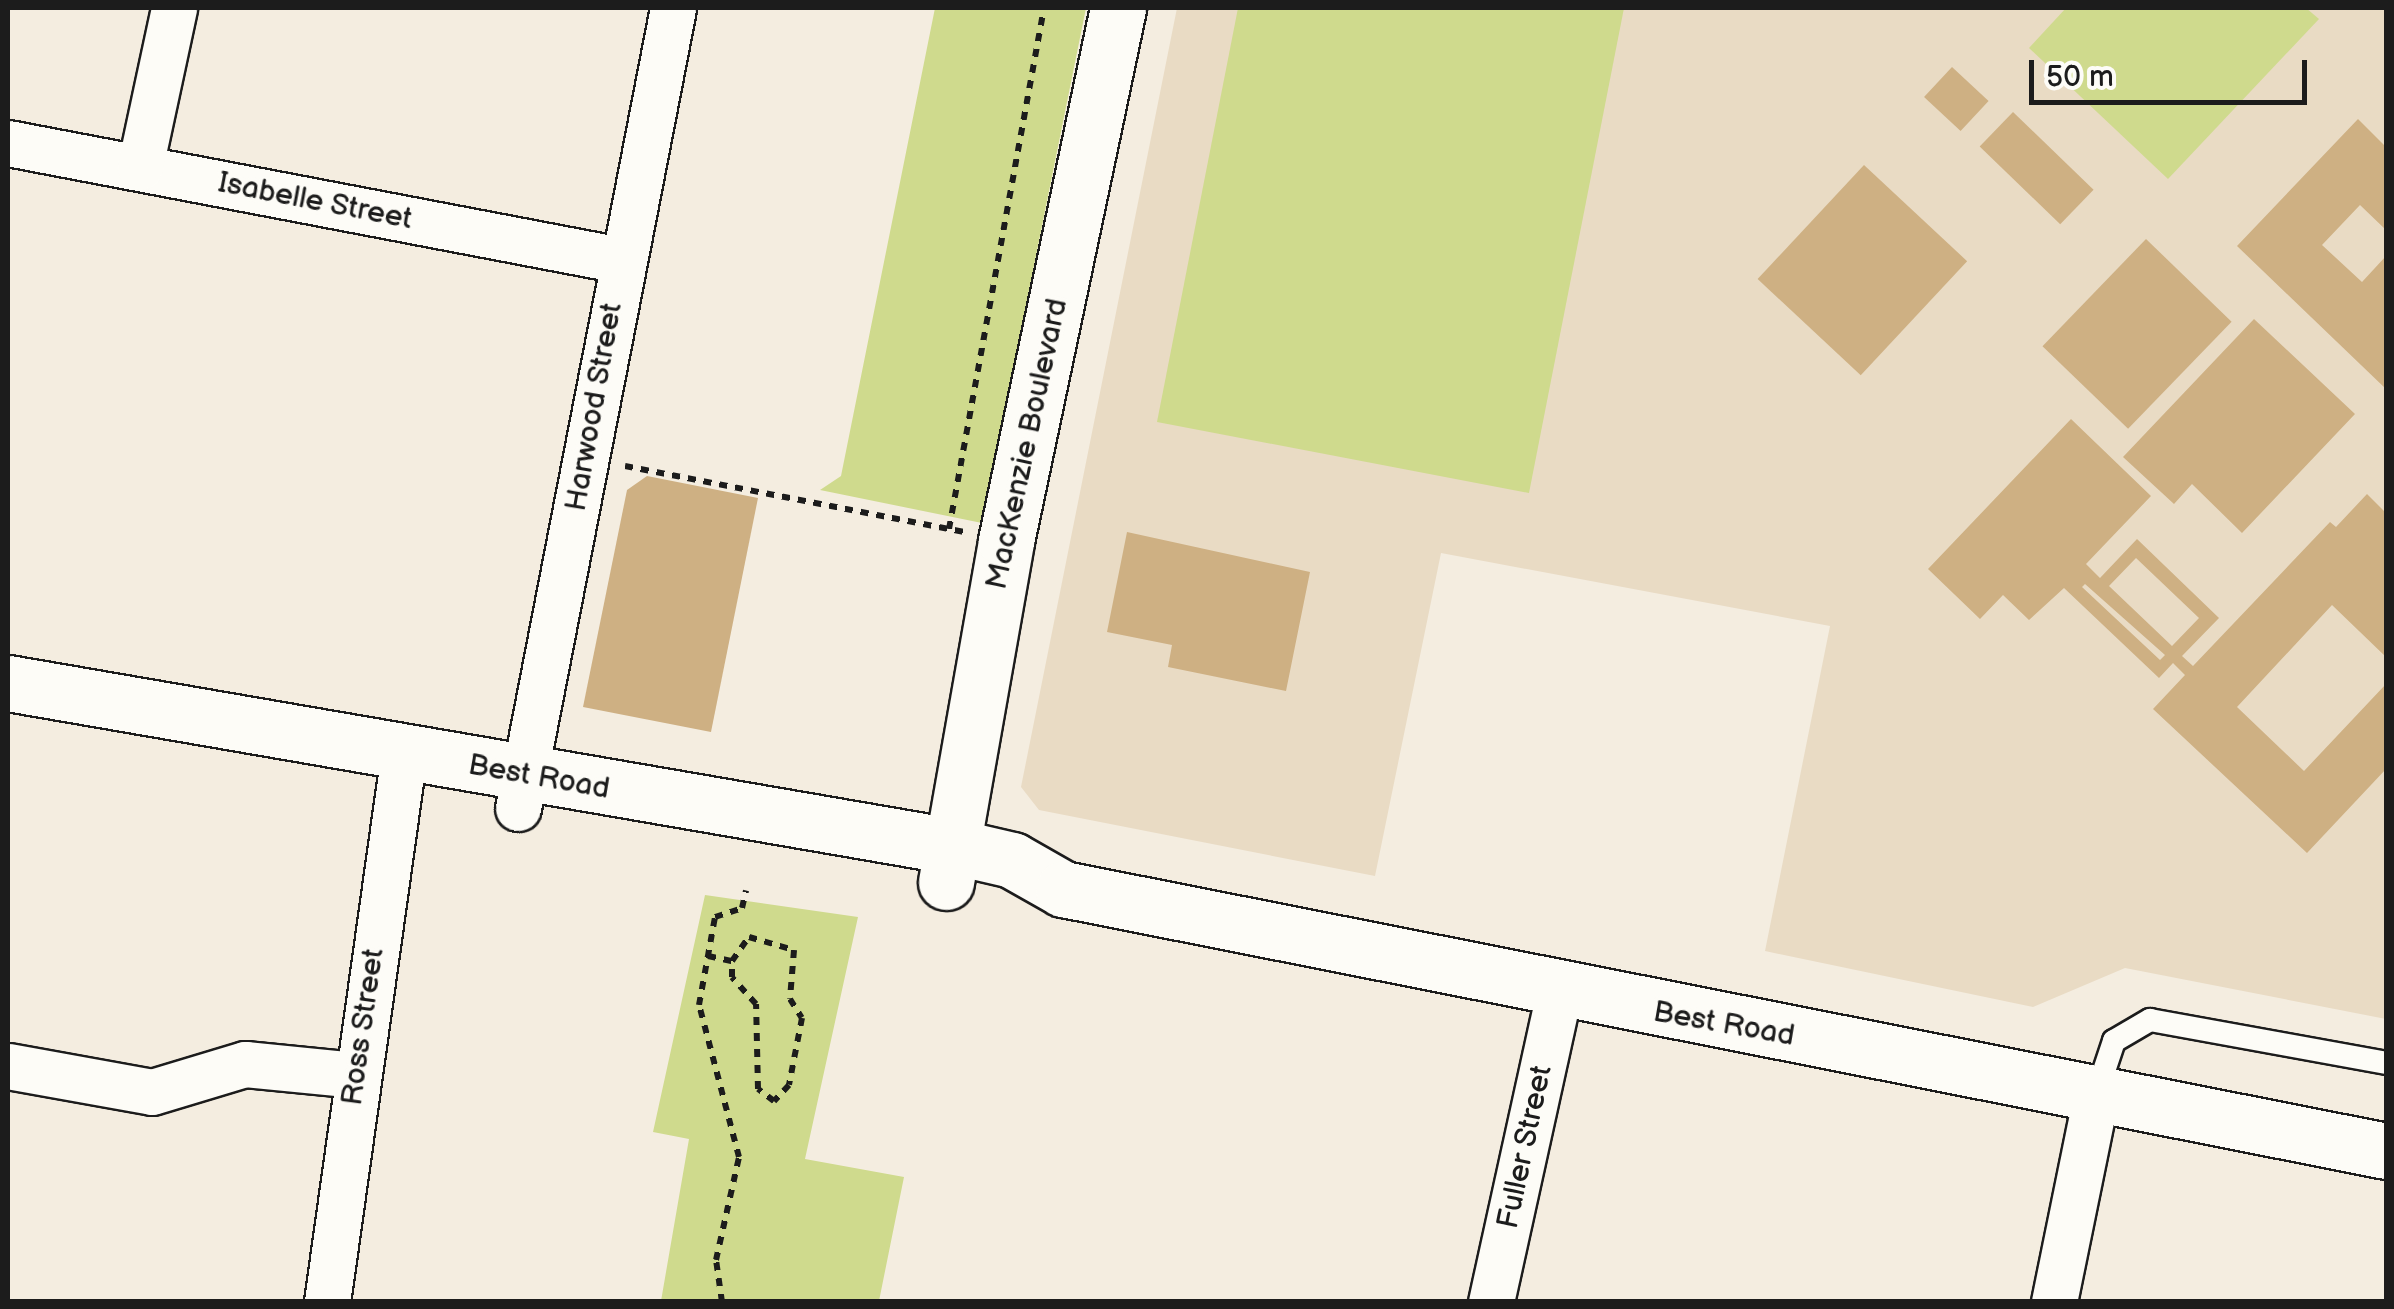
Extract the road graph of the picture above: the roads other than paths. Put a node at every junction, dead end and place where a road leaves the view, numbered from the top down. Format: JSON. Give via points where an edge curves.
{"nodes":[{"id":1,"x":174,"y":8,"type":"edge"},
{"id":2,"x":673,"y":8,"type":"edge"},
{"id":3,"x":1118,"y":8,"type":"edge"},
{"id":4,"x":8,"y":143,"type":"edge"},
{"id":5,"x":140,"y":168,"type":"junction"},
{"id":6,"x":622,"y":260,"type":"junction"},
{"id":7,"x":8,"y":684,"type":"edge"},
{"id":8,"x":8,"y":712,"type":"edge"},
{"id":9,"x":401,"y":769,"type":"junction"},
{"id":10,"x":521,"y":792,"type":"junction"},
{"id":11,"x":949,"y":864,"type":"junction"},
{"id":12,"x":1559,"y":992,"type":"junction"},
{"id":13,"x":2386,"y":1063,"type":"edge"},
{"id":14,"x":8,"y":1066,"type":"edge"},
{"id":15,"x":356,"y":1075,"type":"junction"},
{"id":16,"x":2096,"y":1095,"type":"junction"},
{"id":17,"x":2386,"y":1151,"type":"edge"},
{"id":18,"x":327,"y":1302,"type":"edge"},
{"id":19,"x":1491,"y":1302,"type":"edge"},
{"id":20,"x":2054,"y":1302,"type":"edge"}],
"edges":[{"from":1,"to":5,"type":"street"},
{"from":2,"to":6,"type":"street","name":"Harwood Street"},
{"from":3,"to":11,"type":"main road","name":"MacKenzie Boulevard","via":[[1006,541]]},
{"from":4,"to":5,"type":"street","name":"Isabelle Street"},
{"from":5,"to":6,"type":"street","name":"Isabelle Street"},
{"from":6,"to":10,"type":"street","name":"Harwood Street"},
{"from":7,"to":9,"type":"main road","name":"Best Road"},
{"from":8,"to":9,"type":"main road","name":"Best Road"},
{"from":9,"to":10,"type":"main road","name":"Best Road"},
{"from":9,"to":15,"type":"street","name":"Ross Street"},
{"from":10,"to":11,"type":"main road","name":"Best Road"},
{"from":11,"to":12,"type":"main road","name":"Best Road","via":[[1012,860],[1063,888]]},
{"from":12,"to":16,"type":"main road","name":"Best Road"},
{"from":12,"to":19,"type":"street","name":"Fuller Street"},
{"from":13,"to":16,"type":"lane","via":[[2150,1020],[2114,1041]]},
{"from":14,"to":15,"type":"street","via":[[152,1092],[245,1064]]},
{"from":15,"to":18,"type":"street","name":"Ross Street"},
{"from":16,"to":17,"type":"main road","name":"Best Road"},
{"from":16,"to":20,"type":"street"}]}
